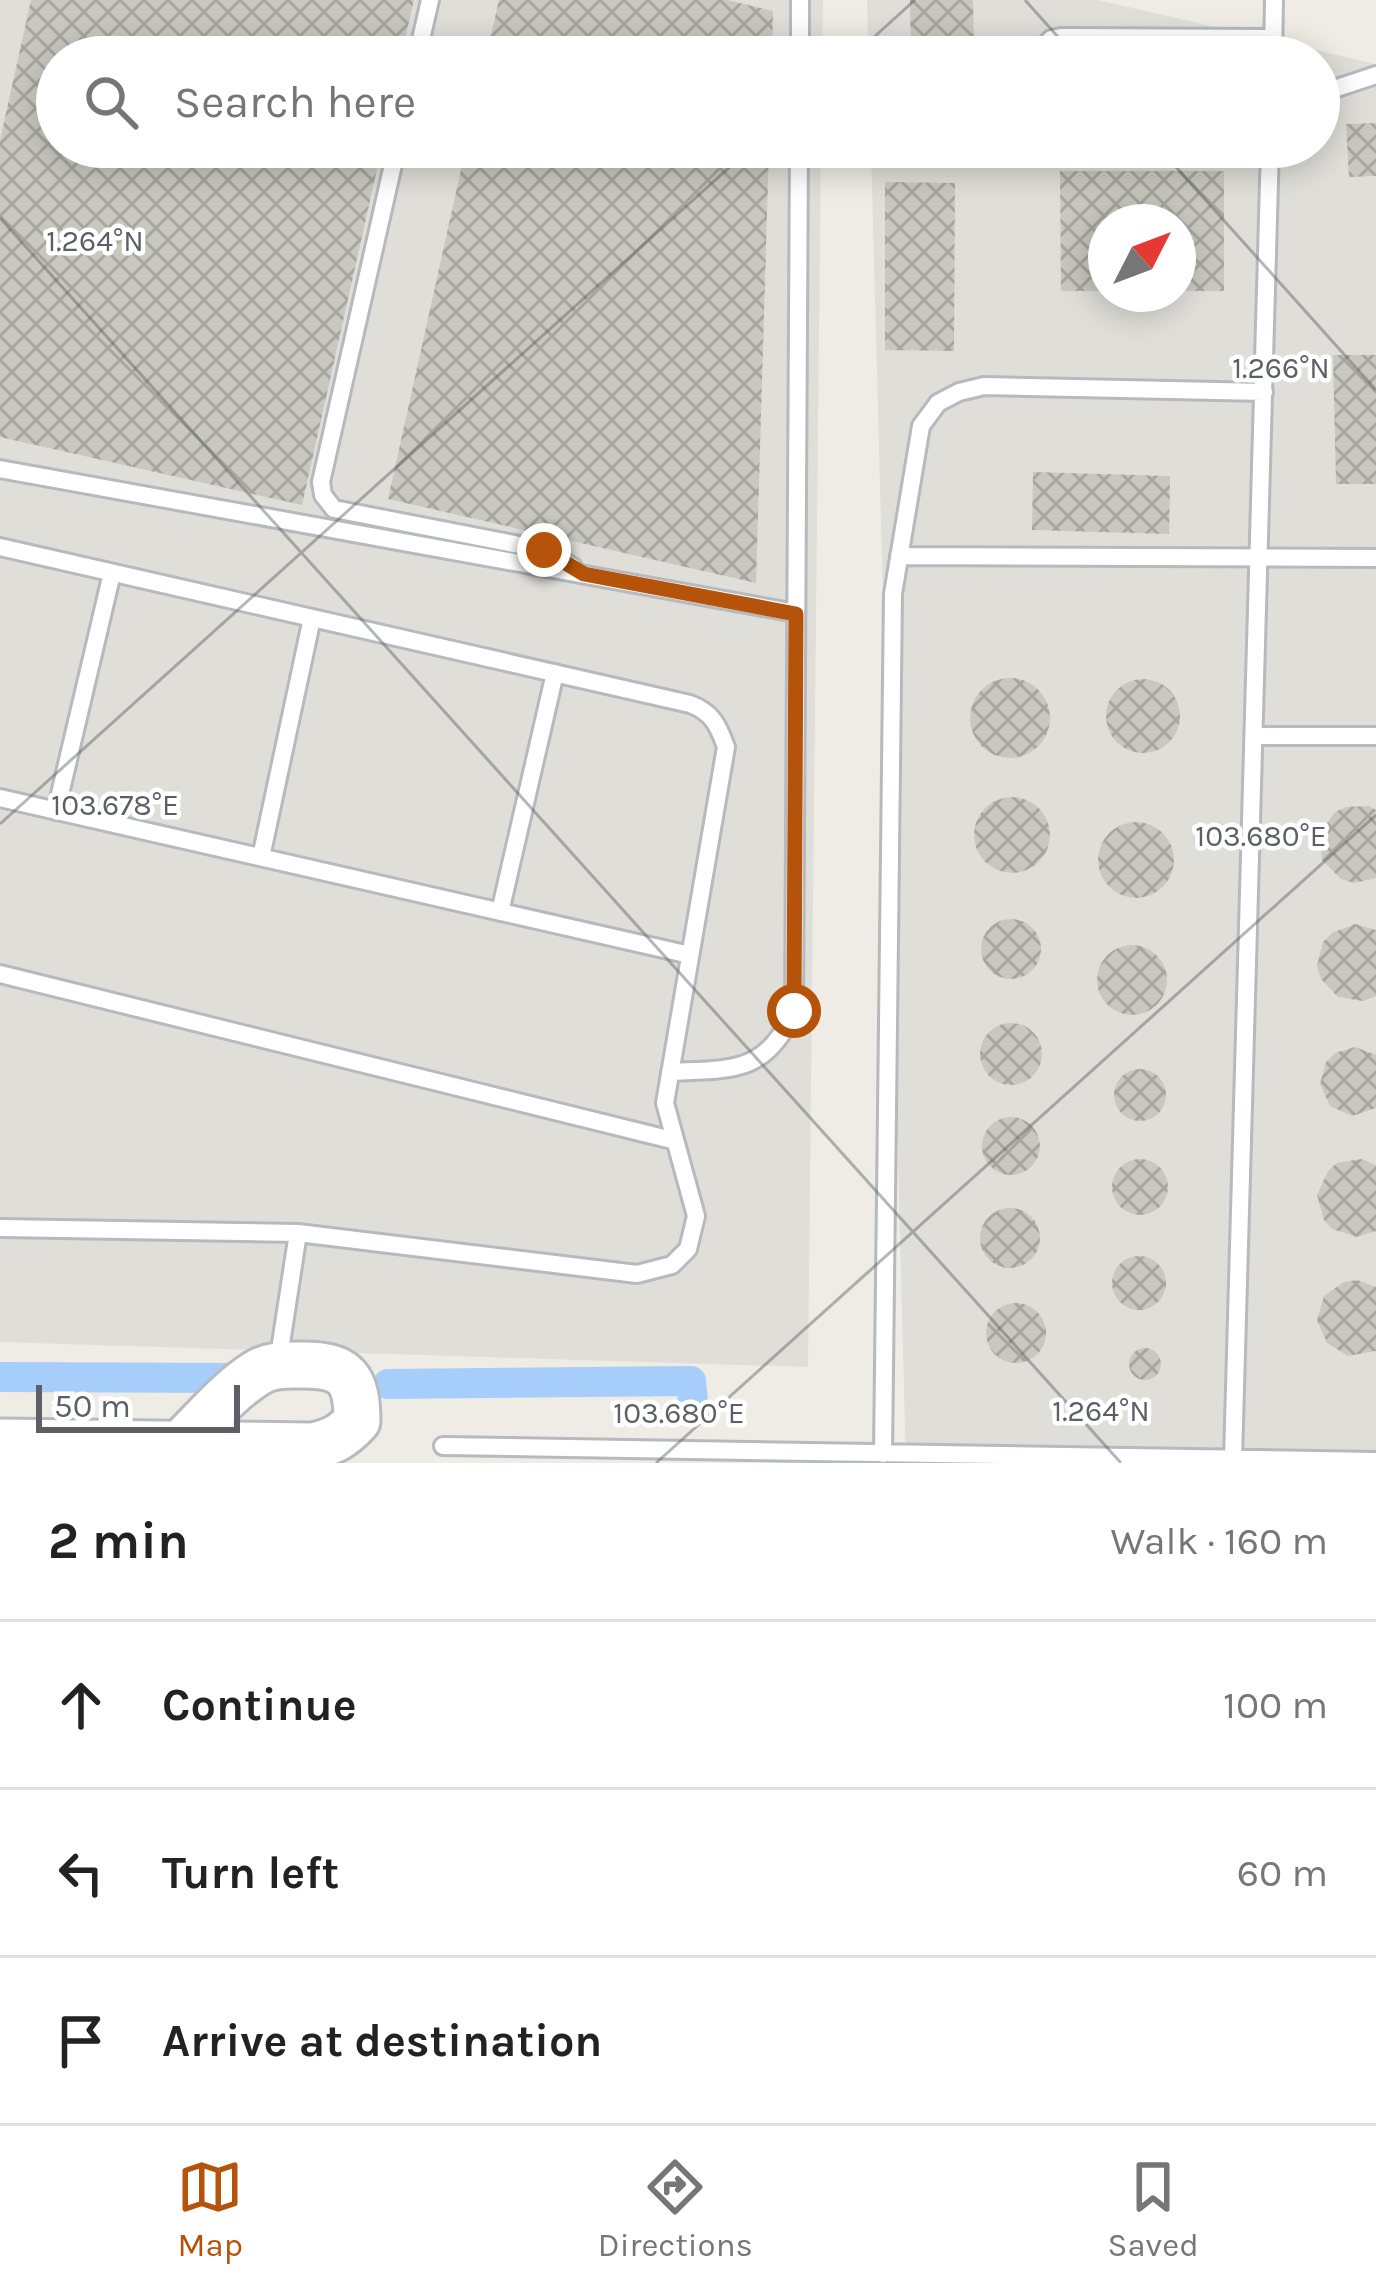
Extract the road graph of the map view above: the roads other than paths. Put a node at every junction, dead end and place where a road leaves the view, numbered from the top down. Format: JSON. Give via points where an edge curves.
{"nodes":[{"id":1,"x":430,"y":0,"type":"edge"},
{"id":2,"x":800,"y":0,"type":"edge"},
{"id":3,"x":1274,"y":0,"type":"edge"},
{"id":4,"x":422,"y":36,"type":"edge"},
{"id":5,"x":800,"y":36,"type":"edge"},
{"id":6,"x":1273,"y":36,"type":"edge"},
{"id":7,"x":1376,"y":75,"type":"edge"},
{"id":8,"x":1340,"y":87,"type":"edge"},
{"id":9,"x":392,"y":168,"type":"edge"},
{"id":10,"x":800,"y":168,"type":"edge"},
{"id":11,"x":1269,"y":168,"type":"edge"},
{"id":12,"x":1264,"y":392,"type":"junction"},
{"id":13,"x":0,"y":469,"type":"edge"},
{"id":14,"x":0,"y":548,"type":"edge"},
{"id":15,"x":898,"y":556,"type":"junction"},
{"id":16,"x":1259,"y":558,"type":"junction"},
{"id":17,"x":1376,"y":558,"type":"edge"},
{"id":18,"x":112,"y":573,"type":"junction"},
{"id":19,"x":584,"y":574,"type":"junction"},
{"id":20,"x":796,"y":614,"type":"junction"},
{"id":21,"x":312,"y":618,"type":"junction"},
{"id":22,"x":555,"y":673,"type":"junction"},
{"id":23,"x":1254,"y":736,"type":"junction"},
{"id":24,"x":1376,"y":736,"type":"edge"},
{"id":25,"x":0,"y":798,"type":"edge"},
{"id":26,"x":56,"y":811,"type":"junction"},
{"id":27,"x":261,"y":857,"type":"junction"},
{"id":28,"x":500,"y":912,"type":"junction"},
{"id":29,"x":690,"y":955,"type":"junction"},
{"id":30,"x":0,"y":974,"type":"edge"},
{"id":31,"x":670,"y":1072,"type":"junction"},
{"id":32,"x":672,"y":1140,"type":"junction"},
{"id":33,"x":0,"y":1228,"type":"edge"},
{"id":34,"x":298,"y":1233,"type":"junction"},
{"id":35,"x":277,"y":1365,"type":"junction"},
{"id":36,"x":0,"y":1442,"type":"edge"},
{"id":37,"x":180,"y":1444,"type":"junction"},
{"id":38,"x":443,"y":1446,"type":"dead end"},
{"id":39,"x":883,"y":1454,"type":"junction"},
{"id":40,"x":529,"y":1455,"type":"edge"},
{"id":41,"x":1233,"y":1459,"type":"junction"},
{"id":42,"x":1376,"y":1461,"type":"edge"}],
"edges":[{"from":1,"to":4,"type":"lane"},
{"from":2,"to":5,"type":"lane"},
{"from":3,"to":6,"type":"lane"},
{"from":7,"to":8,"type":"lane"},
{"from":9,"to":19,"type":"lane","via":[[323,496],[334,509],[544,550]]},
{"from":10,"to":20,"type":"lane"},
{"from":11,"to":12,"type":"lane"},
{"from":12,"to":15,"type":"lane","via":[[984,386],[959,392],[920,426]]},
{"from":12,"to":16,"type":"lane"},
{"from":13,"to":19,"type":"lane"},
{"from":14,"to":18,"type":"lane"},
{"from":15,"to":16,"type":"lane"},
{"from":15,"to":39,"type":"lane"},
{"from":16,"to":17,"type":"lane"},
{"from":16,"to":23,"type":"lane"},
{"from":18,"to":21,"type":"lane"},
{"from":18,"to":26,"type":"lane"},
{"from":19,"to":20,"type":"lane"},
{"from":20,"to":31,"type":"lane","via":[[794,1011],[781,1041],[764,1055],[733,1069]]},
{"from":21,"to":22,"type":"lane"},
{"from":21,"to":27,"type":"lane"},
{"from":22,"to":28,"type":"lane"},
{"from":22,"to":29,"type":"lane","via":[[690,704],[719,726],[726,747]]},
{"from":23,"to":24,"type":"lane"},
{"from":23,"to":41,"type":"lane"},
{"from":25,"to":26,"type":"lane"},
{"from":26,"to":27,"type":"lane"},
{"from":27,"to":28,"type":"lane"},
{"from":28,"to":29,"type":"lane"},
{"from":29,"to":31,"type":"lane"},
{"from":30,"to":32,"type":"lane"},
{"from":31,"to":32,"type":"lane"},
{"from":32,"to":34,"type":"lane","via":[[696,1216],[688,1249],[672,1265],[637,1274]]},
{"from":33,"to":34,"type":"lane"},
{"from":34,"to":35,"type":"lane"},
{"from":35,"to":37,"type":"street","via":[[258,1372]]},
{"from":35,"to":37,"type":"street","via":[[342,1372],[353,1384],[357,1421],[335,1441],[313,1446]]},
{"from":36,"to":37,"type":"street"},
{"from":38,"to":40,"type":"lane"},
{"from":39,"to":40,"type":"lane"},
{"from":39,"to":41,"type":"lane"},
{"from":41,"to":42,"type":"lane"}]}
